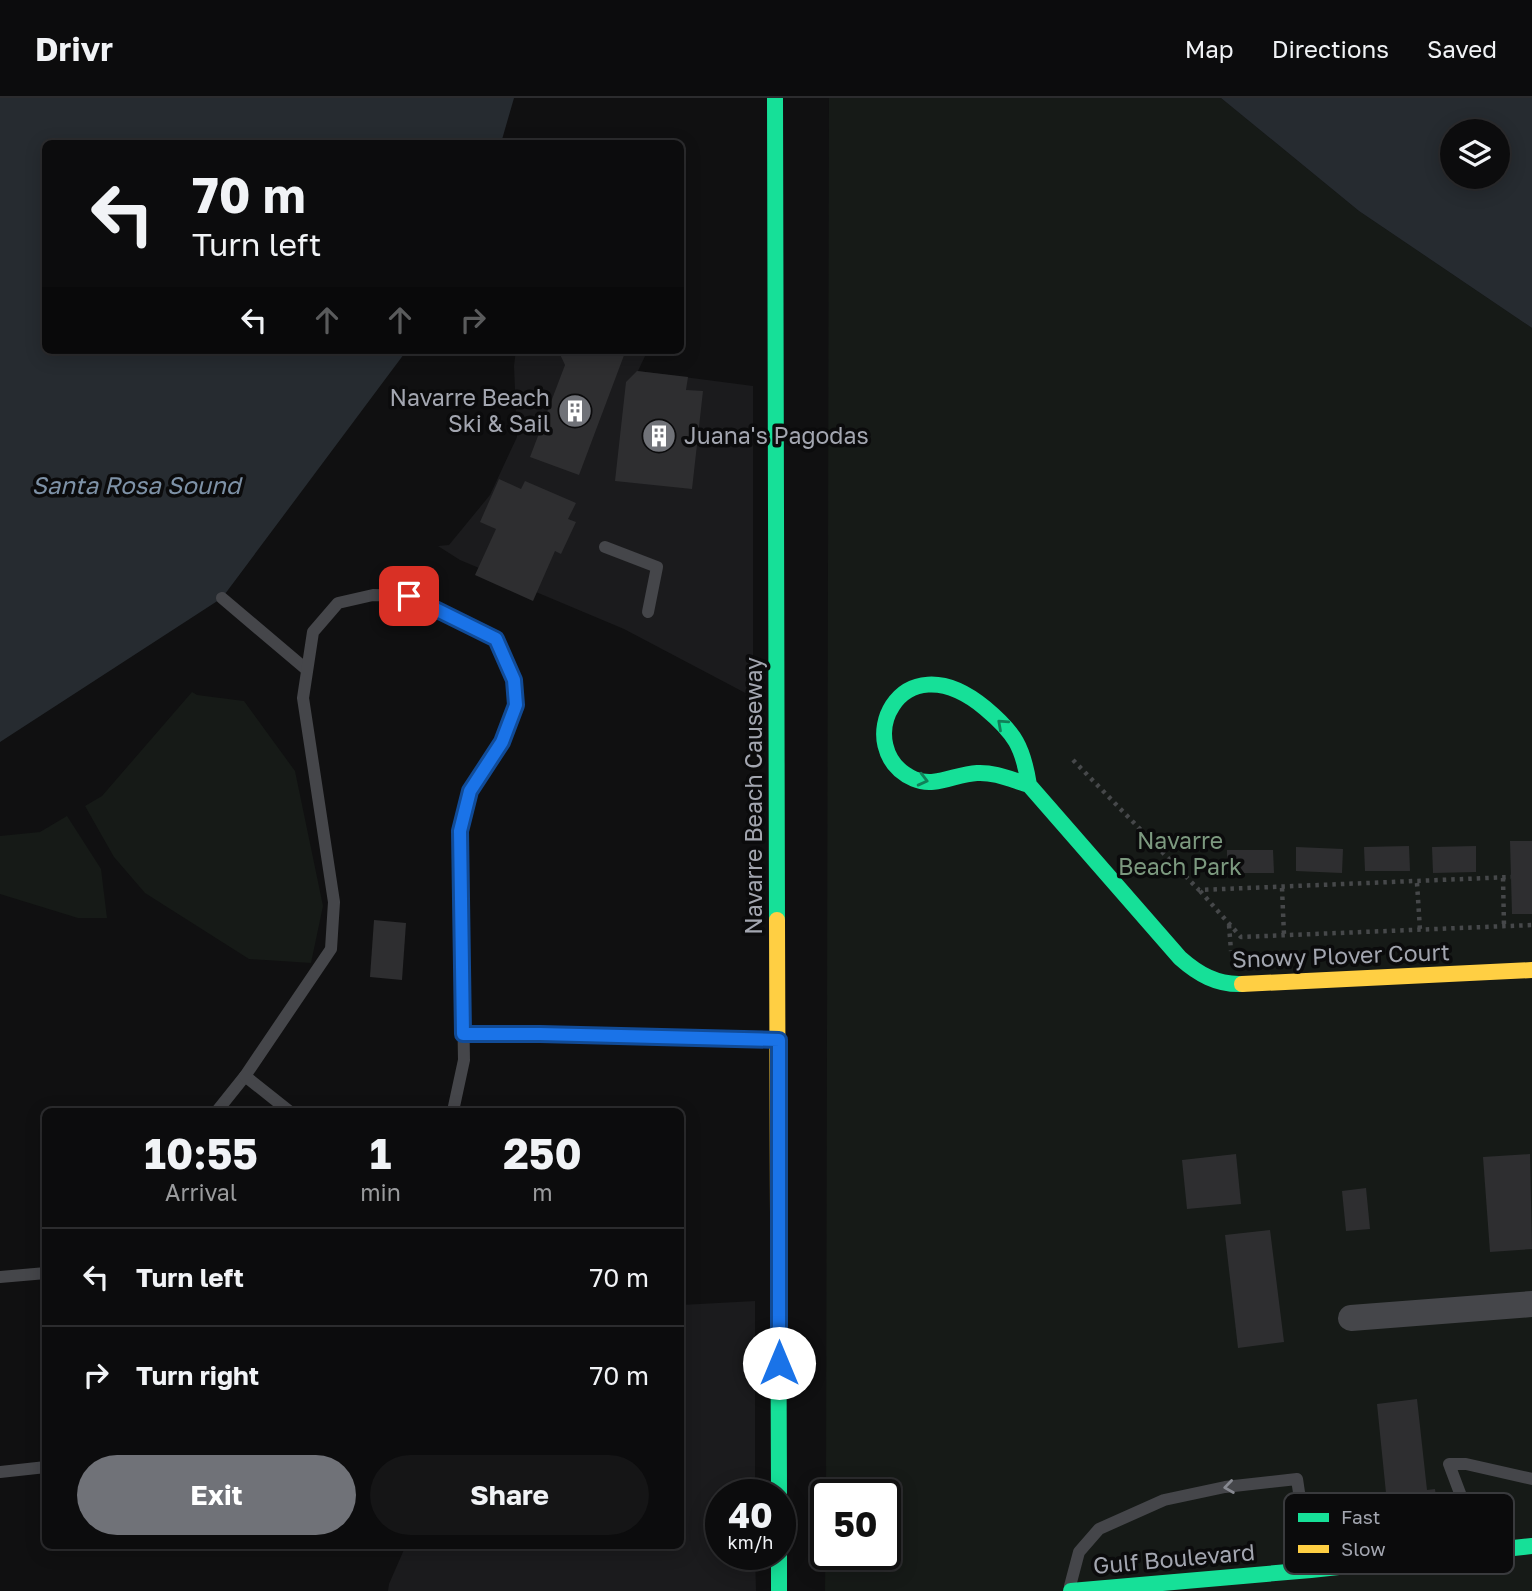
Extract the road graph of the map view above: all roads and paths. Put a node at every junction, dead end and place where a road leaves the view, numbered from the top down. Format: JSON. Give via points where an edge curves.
{"nodes":[{"id":1,"x":775,"y":98,"type":"edge"},
{"id":2,"x":605,"y":547,"type":"dead end"},
{"id":3,"x":222,"y":598,"type":"dead end"},
{"id":4,"x":648,"y":612,"type":"dead end"},
{"id":5,"x":307,"y":670,"type":"junction"},
{"id":6,"x":1073,"y":760,"type":"dead end"},
{"id":7,"x":1029,"y":785,"type":"junction"},
{"id":8,"x":1503,"y":877,"type":"junction"},
{"id":9,"x":1511,"y":877,"type":"dead end"},
{"id":10,"x":1417,"y":883,"type":"junction"},
{"id":11,"x":1282,"y":888,"type":"junction"},
{"id":12,"x":1199,"y":890,"type":"junction"},
{"id":13,"x":1532,"y":925,"type":"edge"},
{"id":14,"x":1504,"y":926,"type":"junction"},
{"id":15,"x":1420,"y":930,"type":"junction"},
{"id":16,"x":1284,"y":935,"type":"junction"},
{"id":17,"x":1532,"y":970,"type":"edge"},
{"id":18,"x":463,"y":1034,"type":"junction"},
{"id":19,"x":779,"y":1040,"type":"junction"},
{"id":20,"x":245,"y":1076,"type":"junction"},
{"id":21,"x":219,"y":1108,"type":"edge"},
{"id":22,"x":285,"y":1108,"type":"edge"},
{"id":23,"x":454,"y":1108,"type":"edge"},
{"id":24,"x":42,"y":1273,"type":"edge"},
{"id":25,"x":0,"y":1277,"type":"edge"},
{"id":26,"x":1532,"y":1304,"type":"edge"},
{"id":27,"x":1351,"y":1318,"type":"dead end"},
{"id":28,"x":42,"y":1468,"type":"edge"},
{"id":29,"x":0,"y":1472,"type":"edge"},
{"id":30,"x":779,"y":1479,"type":"edge"},
{"id":31,"x":1532,"y":1479,"type":"edge"},
{"id":32,"x":1299,"y":1493,"type":"edge"},
{"id":33,"x":1460,"y":1493,"type":"edge"},
{"id":34,"x":1532,"y":1546,"type":"edge"},
{"id":35,"x":1514,"y":1549,"type":"edge"},
{"id":36,"x":779,"y":1570,"type":"edge"},
{"id":37,"x":1284,"y":1572,"type":"edge"},
{"id":38,"x":779,"y":1591,"type":"edge"},
{"id":39,"x":1070,"y":1591,"type":"edge"}],
"edges":[{"from":1,"to":19,"type":"street","name":"Navarre Beach Causeway"},
{"from":2,"to":4,"type":"lane","via":[[657,567]]},
{"from":3,"to":5,"type":"lane"},
{"from":5,"to":18,"type":"lane","via":[[313,632],[338,603],[373,594],[409,596],[496,639],[514,680],[516,705],[502,742],[470,791],[460,831]]},
{"from":5,"to":20,"type":"lane","via":[[303,698],[334,902],[331,949]]},
{"from":6,"to":12,"type":"path"},
{"from":7,"to":7,"type":"street","name":"Snowy Plover Court","one_way":true,"via":[[1022,751],[1011,733],[956,688],[934,683],[914,689],[895,700],[886,713],[885,746],[902,773],[935,783],[983,773]]},
{"from":7,"to":17,"type":"street","name":"Snowy Plover Court","via":[[1180,958],[1217,983]]},
{"from":8,"to":9,"type":"path"},
{"from":8,"to":10,"type":"path"},
{"from":8,"to":14,"type":"path"},
{"from":10,"to":11,"type":"path"},
{"from":10,"to":15,"type":"path"},
{"from":11,"to":12,"type":"path"},
{"from":11,"to":16,"type":"path"},
{"from":12,"to":16,"type":"path","via":[[1241,937]]},
{"from":13,"to":14,"type":"path"},
{"from":14,"to":15,"type":"path"},
{"from":15,"to":16,"type":"path"},
{"from":18,"to":19,"type":"lane"},
{"from":18,"to":23,"type":"lane","via":[[464,1060]]},
{"from":19,"to":30,"type":"street","name":"Navarre Beach Causeway"},
{"from":20,"to":21,"type":"lane"},
{"from":20,"to":22,"type":"lane"},
{"from":24,"to":25,"type":"lane"},
{"from":26,"to":27,"type":"street"},
{"from":28,"to":29,"type":"lane"},
{"from":31,"to":33,"type":"lane","via":[[1449,1464]]},
{"from":32,"to":39,"type":"lane","one_way":true,"via":[[1297,1479],[1164,1500],[1100,1529],[1079,1552]]},
{"from":34,"to":35,"type":"street","name":"Gulf Boulevard"},
{"from":36,"to":38,"type":"street"},
{"from":37,"to":39,"type":"street","name":"Gulf Boulevard"}]}
